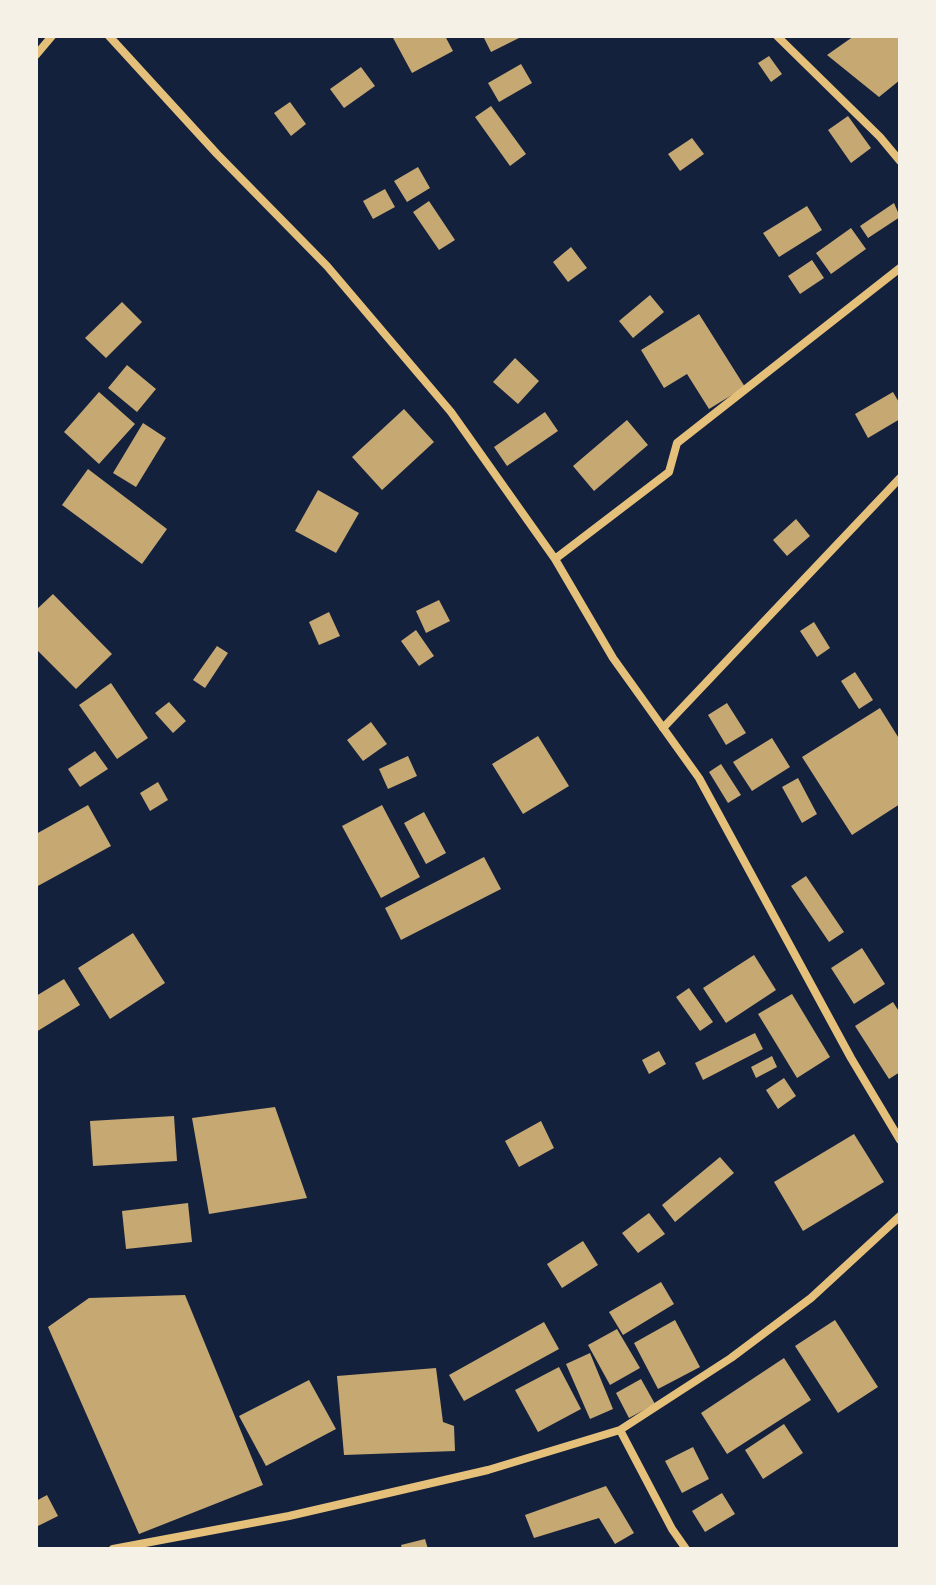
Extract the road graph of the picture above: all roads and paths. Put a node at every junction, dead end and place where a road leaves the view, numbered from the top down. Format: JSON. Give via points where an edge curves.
{"nodes":[{"id":1,"x":52,"y":36,"type":"edge"},
{"id":2,"x":109,"y":36,"type":"edge"},
{"id":3,"x":777,"y":36,"type":"edge"},
{"id":4,"x":36,"y":55,"type":"edge"},
{"id":5,"x":900,"y":161,"type":"edge"},
{"id":6,"x":900,"y":268,"type":"edge"},
{"id":7,"x":900,"y":478,"type":"edge"},
{"id":8,"x":555,"y":559,"type":"junction"},
{"id":9,"x":663,"y":728,"type":"junction"},
{"id":10,"x":900,"y":1140,"type":"edge"},
{"id":11,"x":900,"y":1216,"type":"edge"},
{"id":12,"x":620,"y":1430,"type":"junction"},
{"id":13,"x":113,"y":1549,"type":"edge"},
{"id":14,"x":686,"y":1549,"type":"edge"}],
"edges":[{"from":1,"to":4,"type":"street"},
{"from":2,"to":8,"type":"street","via":[[327,266],[441,400]]},
{"from":3,"to":5,"type":"street"},
{"from":6,"to":8,"type":"street","via":[[677,443],[669,472]]},
{"from":7,"to":9,"type":"street"},
{"from":8,"to":9,"type":"street","via":[[613,658]]},
{"from":9,"to":10,"type":"street","via":[[699,778]]},
{"from":11,"to":12,"type":"street","via":[[811,1298]]},
{"from":12,"to":13,"type":"street","via":[[488,1470]]},
{"from":12,"to":14,"type":"street"}]}
